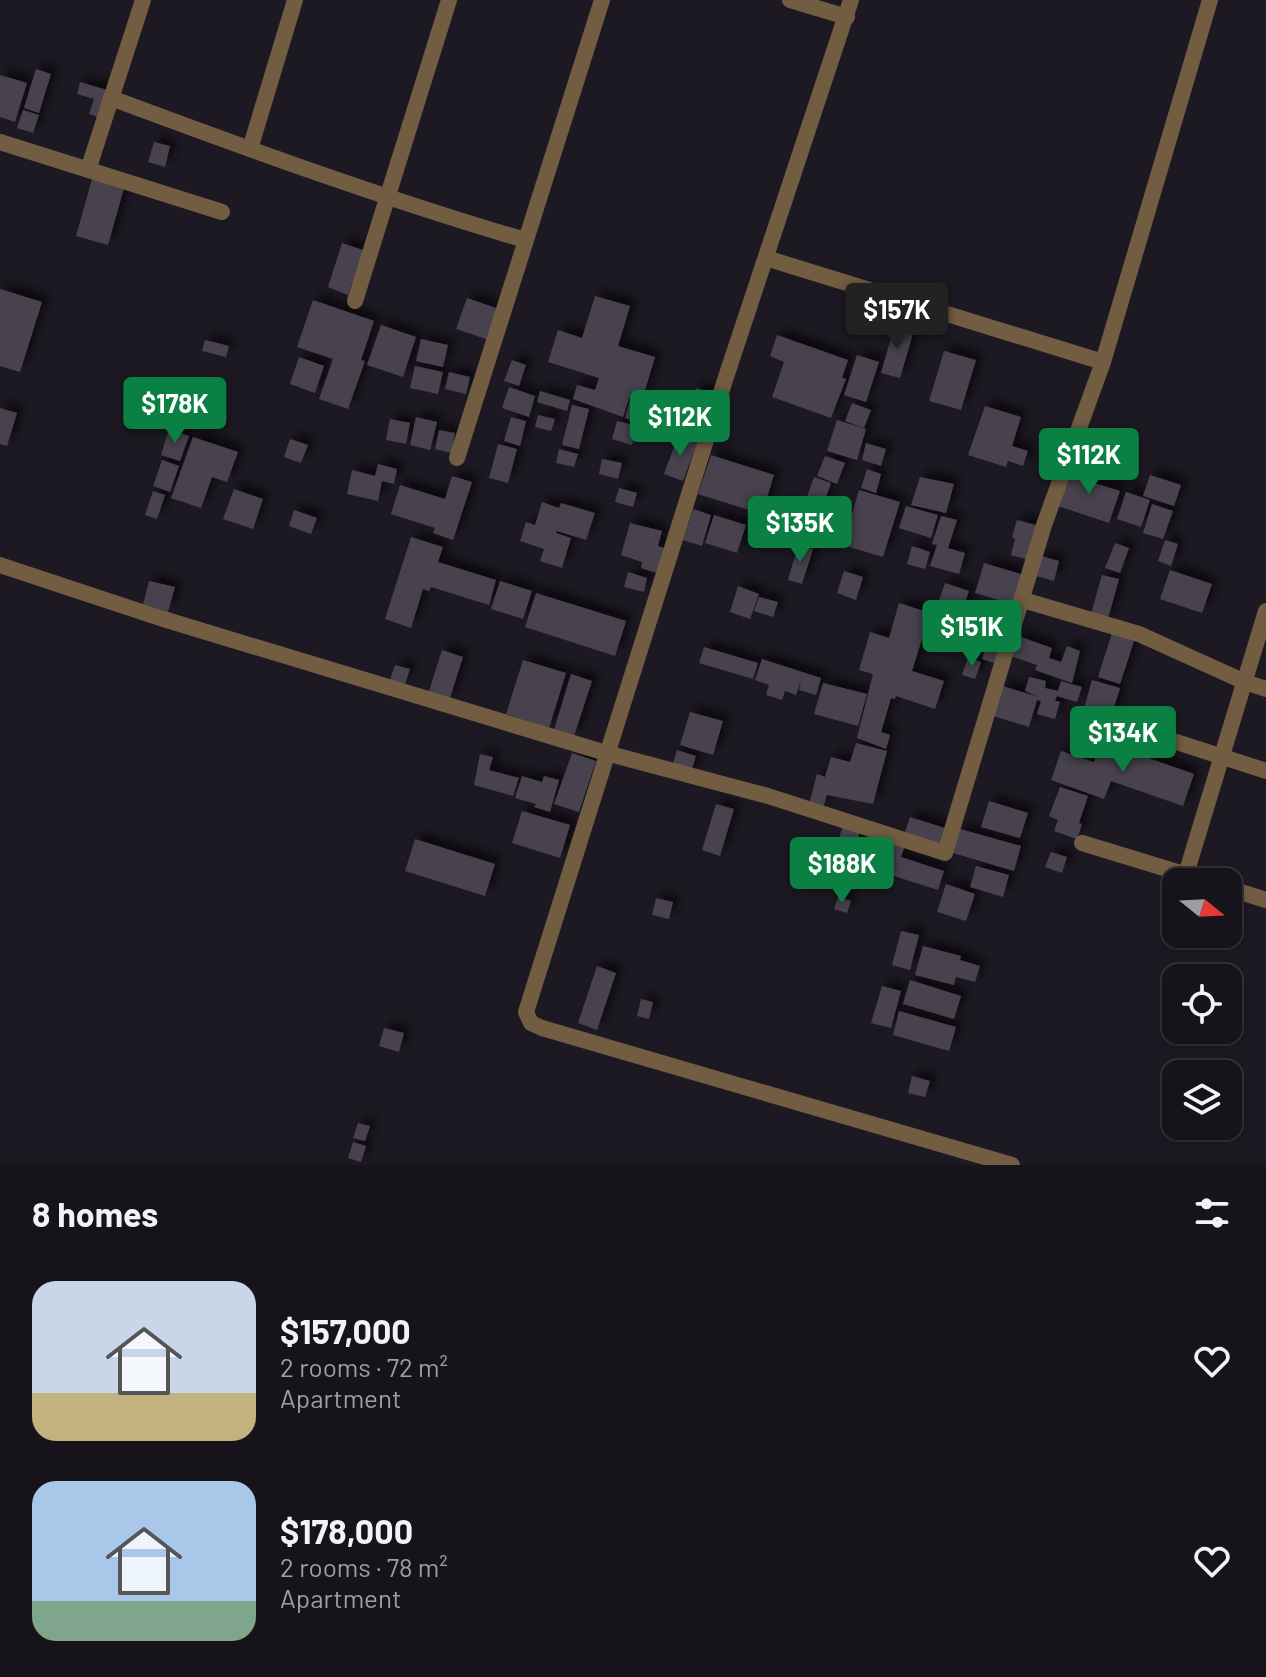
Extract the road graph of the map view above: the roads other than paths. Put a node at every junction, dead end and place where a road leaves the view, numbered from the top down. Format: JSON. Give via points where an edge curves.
{"nodes":[{"id":1,"x":143,"y":0,"type":"edge"},
{"id":2,"x":295,"y":0,"type":"edge"},
{"id":3,"x":449,"y":0,"type":"edge"},
{"id":4,"x":602,"y":0,"type":"edge"},
{"id":5,"x":790,"y":0,"type":"edge"},
{"id":6,"x":851,"y":0,"type":"edge"},
{"id":7,"x":1210,"y":0,"type":"edge"},
{"id":8,"x":847,"y":17,"type":"junction"},
{"id":9,"x":111,"y":98,"type":"junction"},
{"id":10,"x":0,"y":142,"type":"edge"},
{"id":11,"x":250,"y":149,"type":"junction"},
{"id":12,"x":88,"y":170,"type":"junction"},
{"id":13,"x":386,"y":196,"type":"junction"},
{"id":14,"x":222,"y":212,"type":"dead end"},
{"id":15,"x":525,"y":240,"type":"junction"},
{"id":16,"x":766,"y":258,"type":"junction"},
{"id":17,"x":355,"y":301,"type":"dead end"},
{"id":18,"x":1103,"y":362,"type":"junction"},
{"id":19,"x":457,"y":458,"type":"dead end"},
{"id":20,"x":0,"y":565,"type":"edge"},
{"id":21,"x":1023,"y":600,"type":"junction"},
{"id":22,"x":1266,"y":611,"type":"edge"},
{"id":23,"x":1245,"y":682,"type":"junction"},
{"id":24,"x":1266,"y":689,"type":"edge"},
{"id":25,"x":1121,"y":724,"type":"dead end"},
{"id":26,"x":606,"y":753,"type":"junction"},
{"id":27,"x":1222,"y":758,"type":"junction"},
{"id":28,"x":1266,"y":771,"type":"edge"},
{"id":29,"x":1082,"y":843,"type":"dead end"},
{"id":30,"x":1166,"y":868,"type":"edge"},
{"id":31,"x":1188,"y":868,"type":"edge"},
{"id":32,"x":1242,"y":892,"type":"edge"},
{"id":33,"x":1266,"y":900,"type":"edge"},
{"id":34,"x":1012,"y":1165,"type":"edge"}],
"edges":[{"from":1,"to":9,"type":"street"},
{"from":2,"to":11,"type":"street"},
{"from":3,"to":13,"type":"street"},
{"from":4,"to":15,"type":"street"},
{"from":5,"to":8,"type":"street"},
{"from":6,"to":8,"type":"street"},
{"from":7,"to":18,"type":"street"},
{"from":8,"to":16,"type":"street"},
{"from":9,"to":11,"type":"street"},
{"from":9,"to":12,"type":"street"},
{"from":10,"to":12,"type":"street"},
{"from":11,"to":13,"type":"street"},
{"from":12,"to":14,"type":"street"},
{"from":13,"to":15,"type":"street"},
{"from":13,"to":17,"type":"street"},
{"from":15,"to":19,"type":"street"},
{"from":16,"to":18,"type":"street"},
{"from":16,"to":26,"type":"street"},
{"from":18,"to":21,"type":"street"},
{"from":20,"to":26,"type":"street"},
{"from":21,"to":23,"type":"street","via":[[1139,634]]},
{"from":21,"to":26,"type":"street","via":[[945,853],[768,796]]},
{"from":22,"to":23,"type":"street"},
{"from":23,"to":24,"type":"street"},
{"from":23,"to":27,"type":"street"},
{"from":25,"to":27,"type":"street"},
{"from":26,"to":34,"type":"street","via":[[526,1012],[531,1023]]},
{"from":27,"to":28,"type":"street"},
{"from":27,"to":31,"type":"street"},
{"from":29,"to":30,"type":"street"},
{"from":32,"to":33,"type":"street"}]}
